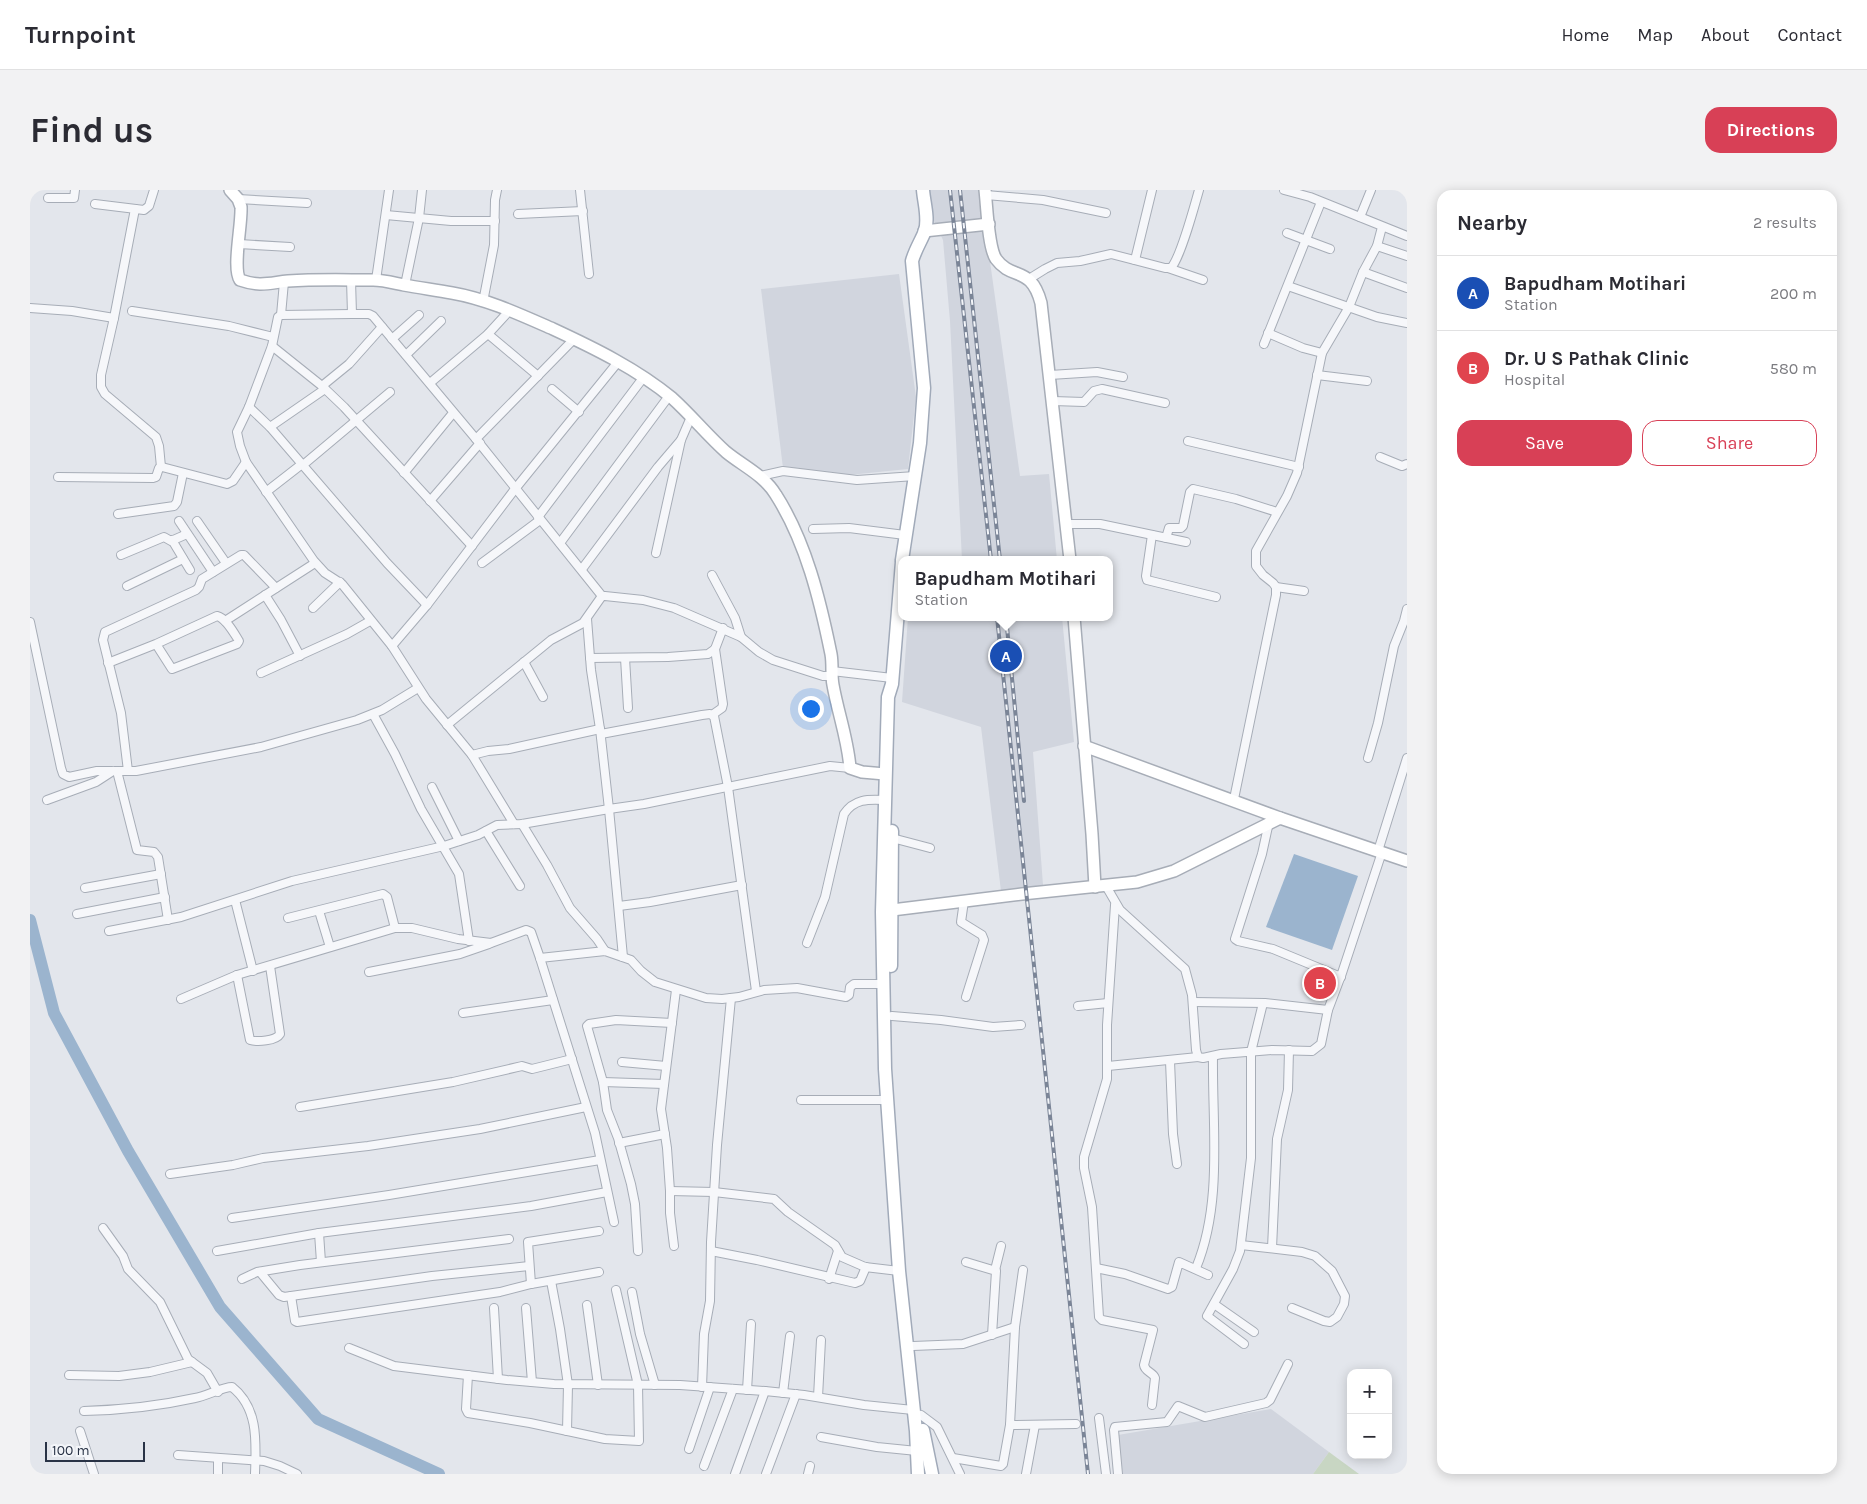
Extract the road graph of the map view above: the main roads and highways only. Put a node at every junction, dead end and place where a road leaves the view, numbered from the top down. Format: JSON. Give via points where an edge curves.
{"nodes":[{"id":1,"x":923,"y":190,"type":"edge"},
{"id":2,"x":903,"y":556,"type":"edge"},
{"id":3,"x":898,"y":609,"type":"edge"},
{"id":4,"x":892,"y":681,"type":"junction"},
{"id":5,"x":887,"y":911,"type":"junction"},
{"id":6,"x":917,"y":1412,"type":"junction"},
{"id":7,"x":923,"y":1465,"type":"edge"}],
"edges":[{"from":1,"to":2,"type":"main road","via":[[926,224],[912,261],[924,388]]},
{"from":3,"to":4,"type":"main road"},
{"from":4,"to":5,"type":"main road","via":[[895,697],[892,838]]},
{"from":4,"to":5,"type":"main road","via":[[888,697],[884,800]]},
{"from":5,"to":6,"type":"main road","via":[[894,1089]]},
{"from":5,"to":6,"type":"main road","via":[[883,984],[887,1100],[899,1271]]},
{"from":6,"to":7,"type":"main road"}]}
